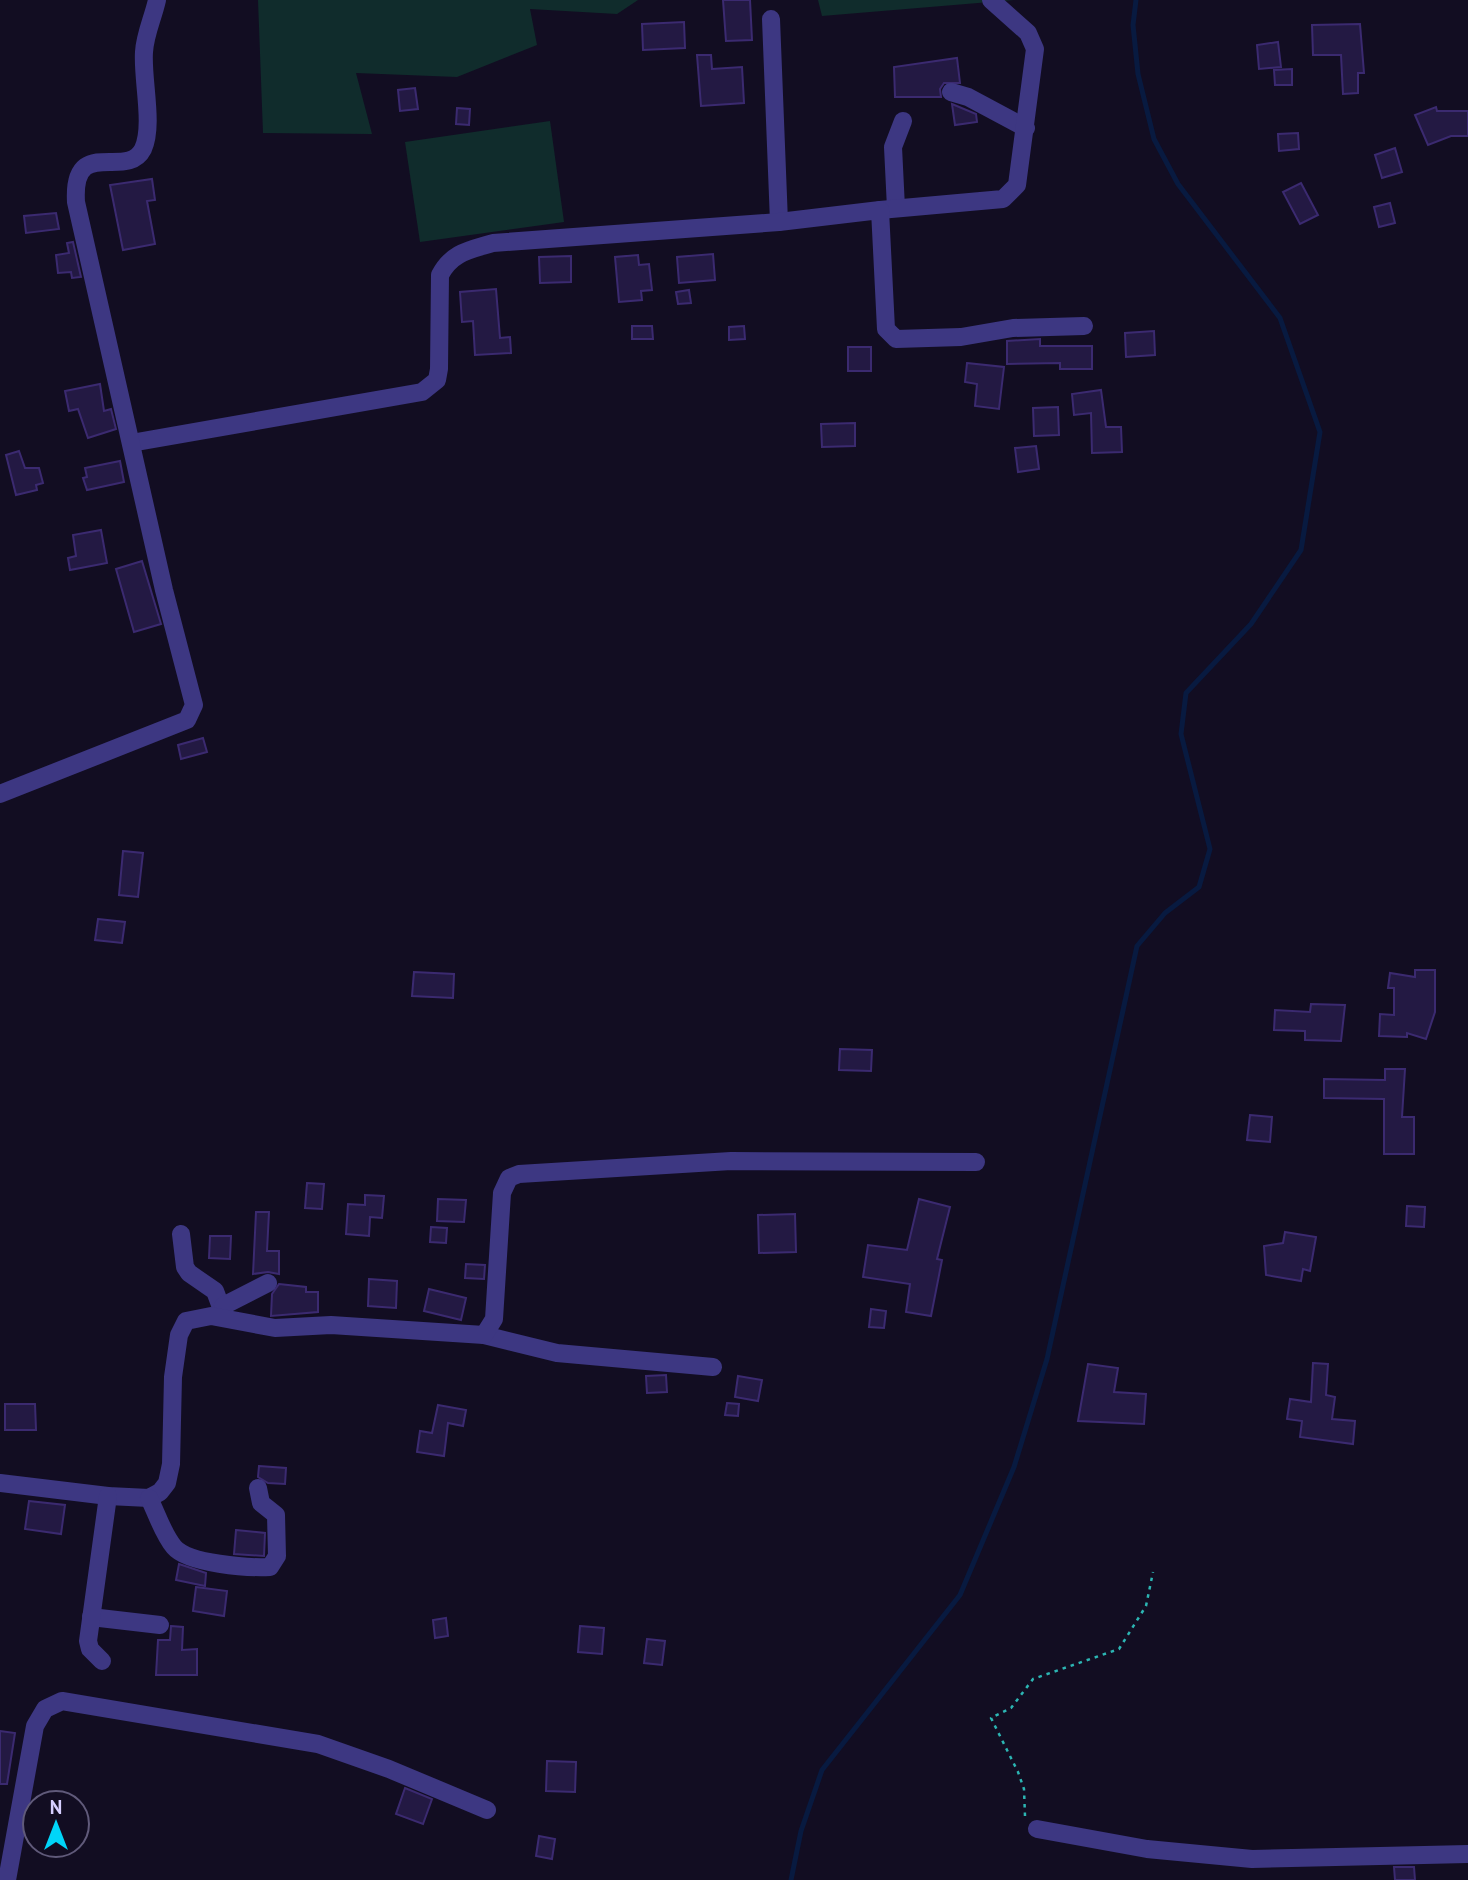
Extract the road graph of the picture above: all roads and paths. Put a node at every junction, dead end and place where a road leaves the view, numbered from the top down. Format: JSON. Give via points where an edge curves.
{"nodes":[{"id":1,"x":157,"y":0,"type":"edge"},
{"id":2,"x":990,"y":0,"type":"edge"},
{"id":3,"x":771,"y":19,"type":"dead end"},
{"id":4,"x":951,"y":92,"type":"dead end"},
{"id":5,"x":903,"y":121,"type":"dead end"},
{"id":6,"x":1026,"y":128,"type":"junction"},
{"id":7,"x":888,"y":209,"type":"junction"},
{"id":8,"x":779,"y":222,"type":"junction"},
{"id":9,"x":1083,"y":326,"type":"dead end"},
{"id":10,"x":131,"y":443,"type":"junction"},
{"id":11,"x":0,"y":794,"type":"edge"},
{"id":12,"x":976,"y":1162,"type":"dead end"},
{"id":13,"x":181,"y":1234,"type":"dead end"},
{"id":14,"x":268,"y":1283,"type":"dead end"},
{"id":15,"x":224,"y":1312,"type":"junction"},
{"id":16,"x":484,"y":1335,"type":"junction"},
{"id":17,"x":713,"y":1367,"type":"dead end"},
{"id":18,"x":0,"y":1483,"type":"edge"},
{"id":19,"x":257,"y":1488,"type":"dead end"},
{"id":20,"x":107,"y":1496,"type":"junction"},
{"id":21,"x":149,"y":1498,"type":"junction"},
{"id":22,"x":1153,"y":1572,"type":"dead end"},
{"id":23,"x":92,"y":1617,"type":"junction"},
{"id":24,"x":160,"y":1625,"type":"dead end"},
{"id":25,"x":102,"y":1661,"type":"dead end"},
{"id":26,"x":487,"y":1811,"type":"dead end"},
{"id":27,"x":1037,"y":1829,"type":"joint"},
{"id":28,"x":1468,"y":1854,"type":"edge"},
{"id":29,"x":7,"y":1880,"type":"edge"}],
"edges":[{"from":1,"to":10,"type":"street","via":[[144,53],[147,124],[143,149],[132,159],[91,164],[79,171],[75,183]]},
{"from":2,"to":6,"type":"street","via":[[1034,41]]},
{"from":3,"to":8,"type":"street"},
{"from":4,"to":6,"type":"street"},
{"from":5,"to":7,"type":"street","via":[[893,147]]},
{"from":6,"to":7,"type":"street","via":[[1017,185],[1003,198]]},
{"from":7,"to":8,"type":"street"},
{"from":7,"to":9,"type":"street","via":[[886,329],[896,339]]},
{"from":8,"to":10,"type":"street","via":[[493,243],[458,253],[440,275],[439,369],[432,387]]},
{"from":10,"to":11,"type":"street","via":[[192,695],[191,714],[187,720]]},
{"from":12,"to":16,"type":"street","via":[[732,1161],[519,1174],[509,1178],[502,1193],[494,1319]]},
{"from":13,"to":15,"type":"street","via":[[189,1273],[215,1291]]},
{"from":14,"to":15,"type":"street"},
{"from":15,"to":16,"type":"street","via":[[275,1328],[331,1325]]},
{"from":15,"to":21,"type":"street","via":[[186,1321],[178,1335],[171,1464],[167,1483]]},
{"from":16,"to":17,"type":"street","via":[[557,1353]]},
{"from":18,"to":20,"type":"street"},
{"from":19,"to":21,"type":"street","via":[[261,1503],[276,1515],[277,1556],[270,1567],[184,1555],[174,1547]]},
{"from":20,"to":21,"type":"street"},
{"from":20,"to":23,"type":"street"},
{"from":22,"to":27,"type":"path","via":[[1146,1606],[1119,1649],[1033,1679],[1011,1708],[991,1718],[1024,1789],[1023,1814]]},
{"from":23,"to":24,"type":"street"},
{"from":23,"to":25,"type":"street","via":[[89,1646]]},
{"from":26,"to":29,"type":"street","via":[[317,1744],[62,1701],[45,1710],[35,1726]]},
{"from":27,"to":28,"type":"street","via":[[1147,1849],[1252,1860]]}]}
